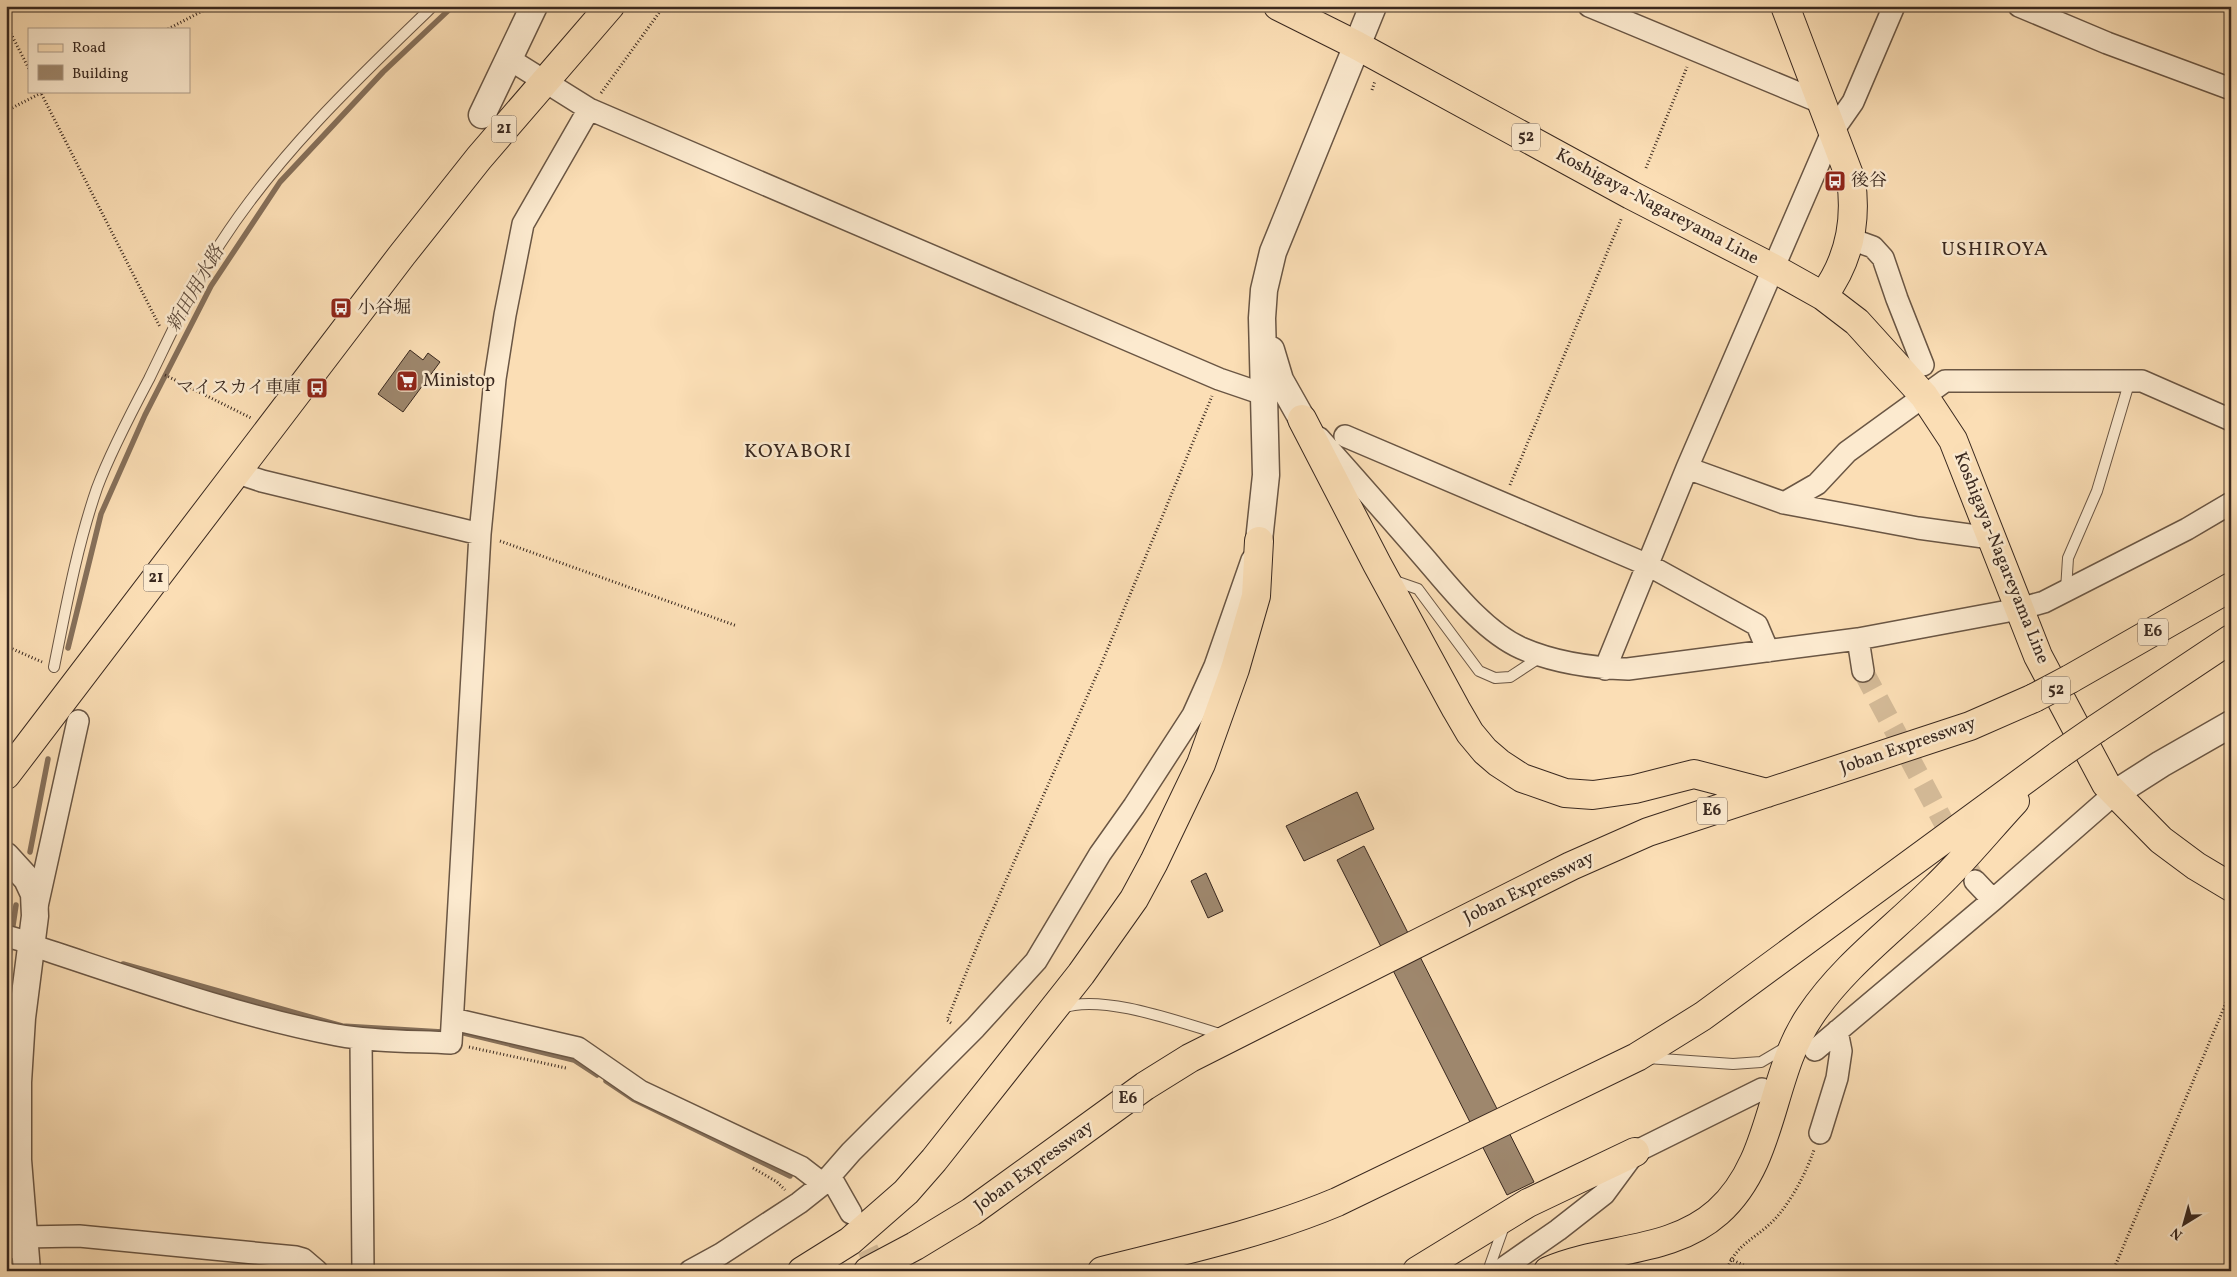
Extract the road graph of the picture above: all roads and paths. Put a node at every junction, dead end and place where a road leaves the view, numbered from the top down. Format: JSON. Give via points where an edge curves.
{"nodes":[{"id":1,"x":212,"y":6,"type":"edge"},
{"id":2,"x":433,"y":6,"type":"edge"},
{"id":3,"x":534,"y":6,"type":"edge"},
{"id":4,"x":610,"y":6,"type":"edge"},
{"id":5,"x":664,"y":6,"type":"edge"},
{"id":6,"x":1278,"y":6,"type":"edge"},
{"id":7,"x":1373,"y":6,"type":"edge"},
{"id":8,"x":1589,"y":6,"type":"edge"},
{"id":9,"x":1785,"y":6,"type":"edge"},
{"id":10,"x":1894,"y":6,"type":"edge"},
{"id":11,"x":2019,"y":6,"type":"edge"},
{"id":12,"x":6,"y":24,"type":"edge"},
{"id":13,"x":170,"y":28,"type":"edge"},
{"id":14,"x":1356,"y":46,"type":"junction"},
{"id":15,"x":1694,"y":50,"type":"junction"},
{"id":16,"x":508,"y":59,"type":"junction"},
{"id":17,"x":28,"y":67,"type":"edge"},
{"id":18,"x":544,"y":82,"type":"junction"},
{"id":19,"x":2231,"y":89,"type":"edge"},
{"id":20,"x":42,"y":92,"type":"edge"},
{"id":21,"x":1820,"y":102,"type":"junction"},
{"id":22,"x":589,"y":109,"type":"junction"},
{"id":23,"x":6,"y":111,"type":"edge"},
{"id":24,"x":482,"y":115,"type":"dead end"},
{"id":25,"x":1832,"y":132,"type":"junction"},
{"id":26,"x":1646,"y":168,"type":"dead end"},
{"id":27,"x":1631,"y":195,"type":"junction"},
{"id":28,"x":1851,"y":239,"type":"junction"},
{"id":29,"x":1773,"y":268,"type":"junction"},
{"id":30,"x":1823,"y":296,"type":"junction"},
{"id":31,"x":1262,"y":318,"type":"junction"},
{"id":32,"x":166,"y":340,"type":"junction"},
{"id":33,"x":1923,"y":366,"type":"dead end"},
{"id":34,"x":1219,"y":379,"type":"junction"},
{"id":35,"x":2130,"y":380,"type":"junction"},
{"id":36,"x":175,"y":381,"type":"dead end"},
{"id":37,"x":1263,"y":394,"type":"junction"},
{"id":38,"x":1924,"y":396,"type":"junction"},
{"id":39,"x":1302,"y":419,"type":"junction"},
{"id":40,"x":2231,"y":420,"type":"edge"},
{"id":41,"x":269,"y":428,"type":"junction"},
{"id":42,"x":1345,"y":436,"type":"dead end"},
{"id":43,"x":1687,"y":468,"type":"junction"},
{"id":44,"x":235,"y":472,"type":"junction"},
{"id":45,"x":1503,"y":502,"type":"junction"},
{"id":46,"x":1784,"y":503,"type":"junction"},
{"id":47,"x":2231,"y":503,"type":"edge"},
{"id":48,"x":480,"y":534,"type":"junction"},
{"id":49,"x":1991,"y":538,"type":"junction"},
{"id":50,"x":1259,"y":541,"type":"junction"},
{"id":51,"x":1648,"y":565,"type":"junction"},
{"id":52,"x":1384,"y":577,"type":"junction"},
{"id":53,"x":2231,"y":587,"type":"edge"},
{"id":54,"x":2066,"y":591,"type":"junction"},
{"id":55,"x":2019,"y":609,"type":"junction"},
{"id":56,"x":737,"y":626,"type":"dead end"},
{"id":57,"x":2231,"y":639,"type":"edge"},
{"id":58,"x":1858,"y":640,"type":"junction"},
{"id":59,"x":6,"y":646,"type":"edge"},
{"id":60,"x":1768,"y":651,"type":"junction"},
{"id":61,"x":1542,"y":656,"type":"junction"},
{"id":62,"x":54,"y":667,"type":"joint"},
{"id":63,"x":1605,"y":668,"type":"junction"},
{"id":64,"x":1863,"y":671,"type":"tunnel mouth"},
{"id":65,"x":78,"y":722,"type":"dead end"},
{"id":66,"x":2231,"y":724,"type":"edge"},
{"id":67,"x":2055,"y":757,"type":"junction"},
{"id":68,"x":6,"y":775,"type":"edge"},
{"id":69,"x":1767,"y":793,"type":"junction"},
{"id":70,"x":2114,"y":794,"type":"junction"},
{"id":71,"x":6,"y":856,"type":"edge"},
{"id":72,"x":1975,"y":881,"type":"tunnel mouth"},
{"id":73,"x":2231,"y":888,"type":"edge"},
{"id":74,"x":1993,"y":900,"type":"junction"},
{"id":75,"x":35,"y":916,"type":"junction"},
{"id":76,"x":6,"y":936,"type":"edge"},
{"id":77,"x":31,"y":944,"type":"junction"},
{"id":78,"x":2231,"y":991,"type":"edge"},
{"id":79,"x":1049,"y":1013,"type":"junction"},
{"id":80,"x":454,"y":1019,"type":"junction"},
{"id":81,"x":1837,"y":1031,"type":"junction"},
{"id":82,"x":967,"y":1036,"type":"junction"},
{"id":83,"x":1230,"y":1037,"type":"junction"},
{"id":84,"x":361,"y":1039,"type":"junction"},
{"id":85,"x":1804,"y":1046,"type":"junction"},
{"id":86,"x":1637,"y":1057,"type":"junction"},
{"id":87,"x":1762,"y":1089,"type":"dead end"},
{"id":88,"x":1820,"y":1133,"type":"joint"},
{"id":89,"x":1635,"y":1152,"type":"junction"},
{"id":90,"x":826,"y":1180,"type":"junction"},
{"id":91,"x":851,"y":1213,"type":"tunnel mouth"},
{"id":92,"x":1510,"y":1214,"type":"junction"},
{"id":93,"x":20,"y":1251,"type":"edge"},
{"id":94,"x":1730,"y":1259,"type":"junction"},
{"id":95,"x":317,"y":1271,"type":"edge"},
{"id":96,"x":363,"y":1271,"type":"edge"},
{"id":97,"x":690,"y":1271,"type":"edge"},
{"id":98,"x":802,"y":1271,"type":"edge"},
{"id":99,"x":868,"y":1271,"type":"edge"},
{"id":100,"x":1102,"y":1271,"type":"edge"},
{"id":101,"x":1417,"y":1271,"type":"edge"},
{"id":102,"x":1488,"y":1271,"type":"edge"},
{"id":103,"x":1498,"y":1271,"type":"edge"},
{"id":104,"x":1548,"y":1271,"type":"edge"},
{"id":105,"x":1726,"y":1271,"type":"edge"},
{"id":106,"x":1757,"y":1271,"type":"edge"},
{"id":107,"x":2113,"y":1271,"type":"edge"}],
"edges":[{"from":1,"to":13,"type":"path"},
{"from":2,"to":32,"type":"lane","via":[[284,158],[220,244]]},
{"from":3,"to":16,"type":"street"},
{"from":4,"to":18,"type":"main road","number":"21"},
{"from":5,"to":22,"type":"path"},
{"from":6,"to":14,"type":"main road","name":"Koshigaya-Nagareyama Line","number":"52"},
{"from":7,"to":14,"type":"street"},
{"from":8,"to":15,"type":"street"},
{"from":9,"to":21,"type":"main road"},
{"from":10,"to":25,"type":"street","via":[[1853,102]]},
{"from":11,"to":19,"type":"street"},
{"from":12,"to":17,"type":"path"},
{"from":14,"to":27,"type":"main road","name":"Koshigaya-Nagareyama Line","number":"52"},
{"from":14,"to":31,"type":"street","via":[[1273,252],[1264,290]]},
{"from":15,"to":21,"type":"street"},
{"from":15,"to":26,"type":"path"},
{"from":16,"to":18,"type":"street"},
{"from":16,"to":24,"type":"street"},
{"from":18,"to":22,"type":"street"},
{"from":18,"to":41,"type":"main road","number":"21","via":[[479,158]]},
{"from":20,"to":23,"type":"path"},
{"from":20,"to":32,"type":"path"},
{"from":21,"to":25,"type":"main road"},
{"from":22,"to":34,"type":"street"},
{"from":22,"to":48,"type":"street","via":[[523,224],[495,379]]},
{"from":25,"to":28,"type":"main road","via":[[1850,180],[1854,217]]},
{"from":25,"to":29,"type":"street"},
{"from":27,"to":29,"type":"main road","name":"Koshigaya-Nagareyama Line","number":"52"},
{"from":27,"to":45,"type":"path"},
{"from":28,"to":30,"type":"main road","via":[[1833,283]]},
{"from":28,"to":33,"type":"street","via":[[1873,246],[1883,258]]},
{"from":29,"to":30,"type":"main road","name":"Koshigaya-Nagareyama Line","number":"52"},
{"from":29,"to":43,"type":"street"},
{"from":30,"to":38,"type":"main road","name":"Koshigaya-Nagareyama Line","number":"52","via":[[1870,335]]},
{"from":31,"to":37,"type":"street"},
{"from":31,"to":39,"type":"street","via":[[1280,380]]},
{"from":32,"to":62,"type":"lane","via":[[97,487],[76,557]]},
{"from":34,"to":37,"type":"street"},
{"from":34,"to":82,"type":"path","via":[[947,1020]]},
{"from":35,"to":38,"type":"street","via":[[1945,381]]},
{"from":35,"to":40,"type":"street","via":[[2142,381]]},
{"from":35,"to":54,"type":"lane","via":[[2097,491],[2068,558]]},
{"from":36,"to":41,"type":"path"},
{"from":37,"to":50,"type":"street","via":[[1266,475]]},
{"from":38,"to":46,"type":"street","via":[[1847,452],[1817,484]]},
{"from":38,"to":49,"type":"main road","name":"Koshigaya-Nagareyama Line","number":"52","via":[[1953,440]]},
{"from":39,"to":52,"type":"main road"},
{"from":39,"to":61,"type":"street","via":[[1453,590],[1489,626],[1519,647]]},
{"from":41,"to":44,"type":"main road","number":"21"},
{"from":42,"to":45,"type":"street"},
{"from":43,"to":46,"type":"street"},
{"from":43,"to":51,"type":"street"},
{"from":44,"to":48,"type":"street"},
{"from":44,"to":68,"type":"main road","number":"21"},
{"from":45,"to":51,"type":"street"},
{"from":46,"to":49,"type":"street"},
{"from":47,"to":54,"type":"street"},
{"from":48,"to":56,"type":"path"},
{"from":48,"to":80,"type":"street"},
{"from":49,"to":55,"type":"main road","name":"Koshigaya-Nagareyama Line","number":"52"},
{"from":50,"to":79,"type":"main road","via":[[1256,596],[1236,669],[1202,764],[1134,899]]},
{"from":50,"to":82,"type":"street","via":[[1215,666],[1193,715],[1100,854],[1036,961]]},
{"from":51,"to":60,"type":"street","via":[[1757,625]]},
{"from":51,"to":63,"type":"street"},
{"from":52,"to":61,"type":"lane","via":[[1418,589],[1479,671],[1494,678],[1510,677]]},
{"from":52,"to":69,"type":"main road","via":[[1470,733],[1499,764],[1522,778],[1565,793],[1593,795],[1635,789],[1694,774]]},
{"from":53,"to":69,"type":"main road","name":"Joban Expressway","number":"E6","bridge":true,"via":[[2034,698],[1970,726]]},
{"from":54,"to":55,"type":"street"},
{"from":55,"to":58,"type":"street"},
{"from":55,"to":70,"type":"main road","name":"Koshigaya-Nagareyama Line","number":"52","via":[[2038,656],[2097,769]]},
{"from":57,"to":67,"type":"main road","bridge":true},
{"from":58,"to":60,"type":"street"},
{"from":58,"to":64,"type":"street"},
{"from":59,"to":62,"type":"path"},
{"from":60,"to":63,"type":"street","via":[[1628,669]]},
{"from":61,"to":63,"type":"street"},
{"from":65,"to":75,"type":"street"},
{"from":66,"to":70,"type":"street"},
{"from":67,"to":85,"type":"main road","via":[[1937,886],[1827,993],[1809,1017]]},
{"from":67,"to":86,"type":"main road","via":[[1734,994]]},
{"from":69,"to":83,"type":"main road","name":"Joban Expressway","number":"E6","via":[[1648,832],[1571,866]]},
{"from":70,"to":73,"type":"main road","name":"Koshigaya-Nagareyama Line","number":"52","via":[[2161,840]]},
{"from":70,"to":74,"type":"street"},
{"from":71,"to":75,"type":"street","via":[[27,879],[34,894]]},
{"from":72,"to":74,"type":"street"},
{"from":74,"to":81,"type":"street"},
{"from":75,"to":77,"type":"street"},
{"from":76,"to":77,"type":"street"},
{"from":77,"to":84,"type":"street","via":[[219,1006]]},
{"from":77,"to":93,"type":"street","via":[[18,1082]]},
{"from":78,"to":107,"type":"path"},
{"from":79,"to":83,"type":"lane","via":[[1065,1006],[1092,1004],[1126,1008]]},
{"from":79,"to":98,"type":"main road","via":[[906,1192],[850,1241]]},
{"from":80,"to":84,"type":"street","via":[[451,1043]]},
{"from":80,"to":90,"type":"street","via":[[578,1048],[640,1090]]},
{"from":81,"to":85,"type":"street"},
{"from":81,"to":88,"type":"street","via":[[1842,1051]]},
{"from":82,"to":90,"type":"street"},
{"from":83,"to":99,"type":"main road","name":"Joban Expressway","number":"E6","via":[[1145,1086],[971,1212]]},
{"from":84,"to":96,"type":"street"},
{"from":85,"to":86,"type":"lane","via":[[1761,1062],[1733,1064]]},
{"from":85,"to":104,"type":"main road","via":[[1750,1169],[1734,1195],[1717,1212],[1698,1226],[1650,1246]]},
{"from":86,"to":100,"type":"main road","via":[[1299,1218]]},
{"from":87,"to":89,"type":"street"},
{"from":88,"to":94,"type":"path","via":[[1809,1165],[1779,1213],[1738,1248]]},
{"from":89,"to":92,"type":"main road"},
{"from":89,"to":103,"type":"street","via":[[1604,1194]]},
{"from":90,"to":91,"type":"street"},
{"from":90,"to":97,"type":"street","via":[[799,1203]]},
{"from":92,"to":101,"type":"main road"},
{"from":92,"to":102,"type":"lane"},
{"from":93,"to":95,"type":"street","via":[[80,1236],[296,1257]]},
{"from":94,"to":105,"type":"path"},
{"from":94,"to":106,"type":"path"}]}
